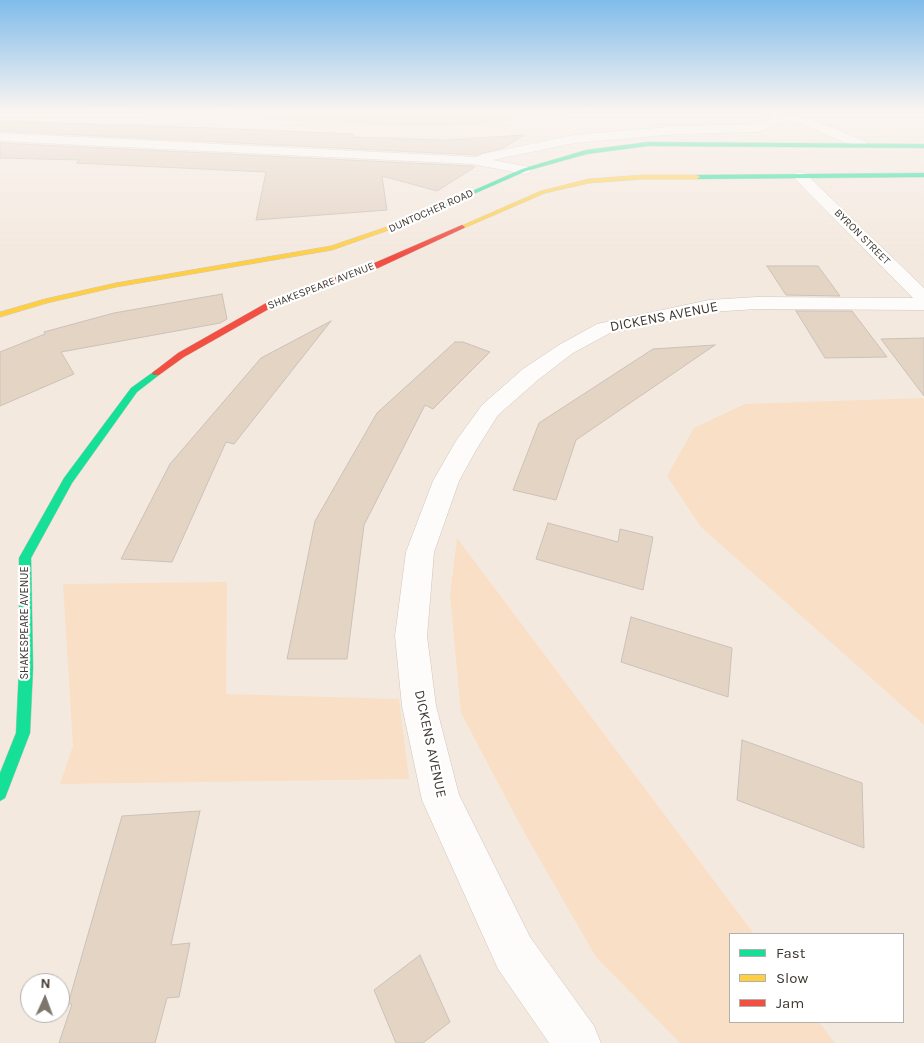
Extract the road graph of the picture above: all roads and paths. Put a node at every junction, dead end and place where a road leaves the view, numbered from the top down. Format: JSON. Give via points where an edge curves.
{"nodes":[{"id":1,"x":465,"y":160,"type":"edge"},
{"id":2,"x":472,"y":160,"type":"joint"},
{"id":3,"x":560,"y":160,"type":"edge"},
{"id":4,"x":524,"y":170,"type":"junction"},
{"id":5,"x":924,"y":175,"type":"edge"},
{"id":6,"x":800,"y":176,"type":"junction"},
{"id":7,"x":924,"y":299,"type":"edge"},
{"id":8,"x":924,"y":304,"type":"edge"},
{"id":9,"x":0,"y":315,"type":"edge"},
{"id":10,"x":0,"y":793,"type":"edge"},
{"id":11,"x":577,"y":1043,"type":"edge"}],
"edges":[{"from":1,"to":2,"type":"street"},
{"from":2,"to":4,"type":"street"},
{"from":3,"to":4,"type":"street","name":"DUNTOCHER ROAD"},
{"from":4,"to":9,"type":"street","name":"DUNTOCHER ROAD","via":[[384,231],[332,248],[116,285]]},
{"from":5,"to":6,"type":"street","name":"SHAKESPEARE AVENUE"},
{"from":6,"to":7,"type":"street","name":"BYRON STREET"},
{"from":6,"to":10,"type":"street","name":"SHAKESPEARE AVENUE","via":[[644,176],[589,181],[543,192],[375,266],[271,304],[181,355],[134,390],[68,481],[25,558],[26,668],[22,732]]},
{"from":8,"to":11,"type":"street","name":"DICKENS AVENUE","via":[[757,303],[709,306],[604,328],[531,374],[490,410],[465,446],[446,482],[420,552],[411,636],[418,706],[441,800],[514,953]]}]}
